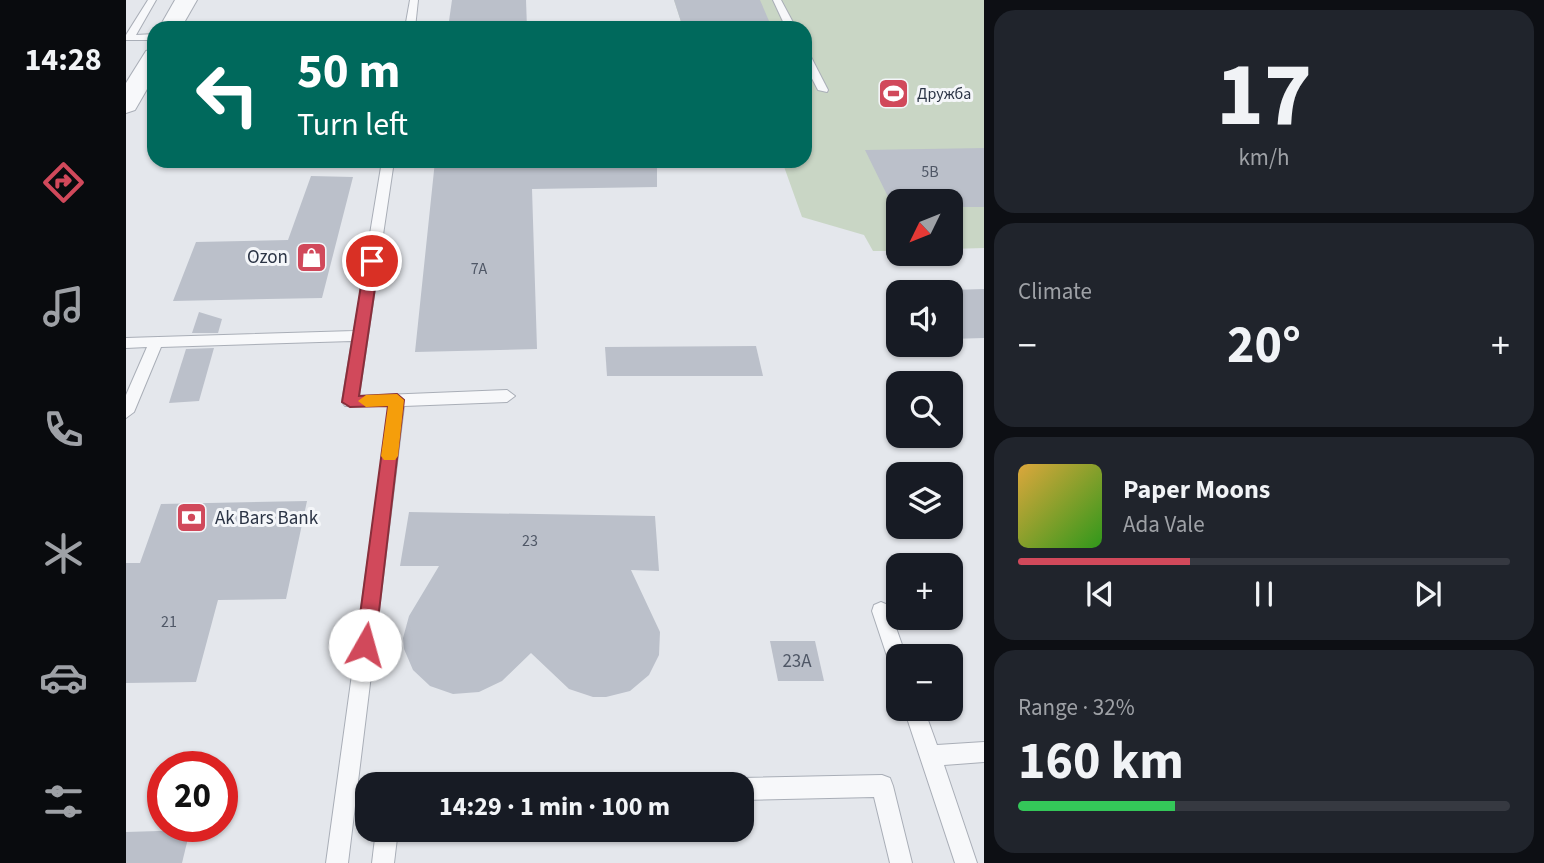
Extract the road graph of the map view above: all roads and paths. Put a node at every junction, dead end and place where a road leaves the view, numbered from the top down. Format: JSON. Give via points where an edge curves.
{"nodes":[{"id":1,"x":152,"y":0,"type":"edge"},
{"id":2,"x":186,"y":0,"type":"edge"},
{"id":3,"x":414,"y":0,"type":"edge"},
{"id":4,"x":777,"y":0,"type":"edge"},
{"id":5,"x":174,"y":21,"type":"edge"},
{"id":6,"x":411,"y":21,"type":"edge"},
{"id":7,"x":788,"y":21,"type":"edge"},
{"id":8,"x":147,"y":37,"type":"edge"},
{"id":9,"x":147,"y":68,"type":"edge"},
{"id":10,"x":812,"y":69,"type":"edge"},
{"id":11,"x":822,"y":90,"type":"dead end"},
{"id":12,"x":126,"y":105,"type":"edge"},
{"id":13,"x":387,"y":168,"type":"edge"},
{"id":14,"x":360,"y":336,"type":"junction"},
{"id":15,"x":126,"y":343,"type":"edge"},
{"id":16,"x":156,"y":343,"type":"junction"},
{"id":17,"x":507,"y":396,"type":"dead end"},
{"id":18,"x":397,"y":400,"type":"junction"},
{"id":19,"x":126,"y":412,"type":"edge"},
{"id":20,"x":881,"y":611,"type":"dead end"},
{"id":21,"x":892,"y":644,"type":"edge"},
{"id":22,"x":918,"y":721,"type":"edge"},
{"id":23,"x":984,"y":752,"type":"edge"},
{"id":24,"x":930,"y":755,"type":"junction"},
{"id":25,"x":754,"y":789,"type":"edge"},
{"id":26,"x":386,"y":842,"type":"edge"},
{"id":27,"x":337,"y":863,"type":"edge"},
{"id":28,"x":383,"y":863,"type":"edge"},
{"id":29,"x":901,"y":863,"type":"edge"},
{"id":30,"x":966,"y":863,"type":"edge"}],
"edges":[{"from":1,"to":8,"type":"lane","via":[[129,38]]},
{"from":2,"to":5,"type":"street"},
{"from":3,"to":6,"type":"lane"},
{"from":4,"to":7,"type":"lane"},
{"from":9,"to":12,"type":"street"},
{"from":10,"to":11,"type":"lane"},
{"from":13,"to":14,"type":"lane"},
{"from":14,"to":16,"type":"lane"},
{"from":14,"to":18,"type":"lane","via":[[350,402]]},
{"from":15,"to":16,"type":"lane"},
{"from":16,"to":19,"type":"lane"},
{"from":17,"to":18,"type":"lane"},
{"from":18,"to":27,"type":"lane"},
{"from":20,"to":21,"type":"lane"},
{"from":22,"to":24,"type":"lane"},
{"from":23,"to":24,"type":"lane"},
{"from":24,"to":30,"type":"lane"},
{"from":25,"to":29,"type":"lane","via":[[882,786]]},
{"from":26,"to":28,"type":"lane"}]}
